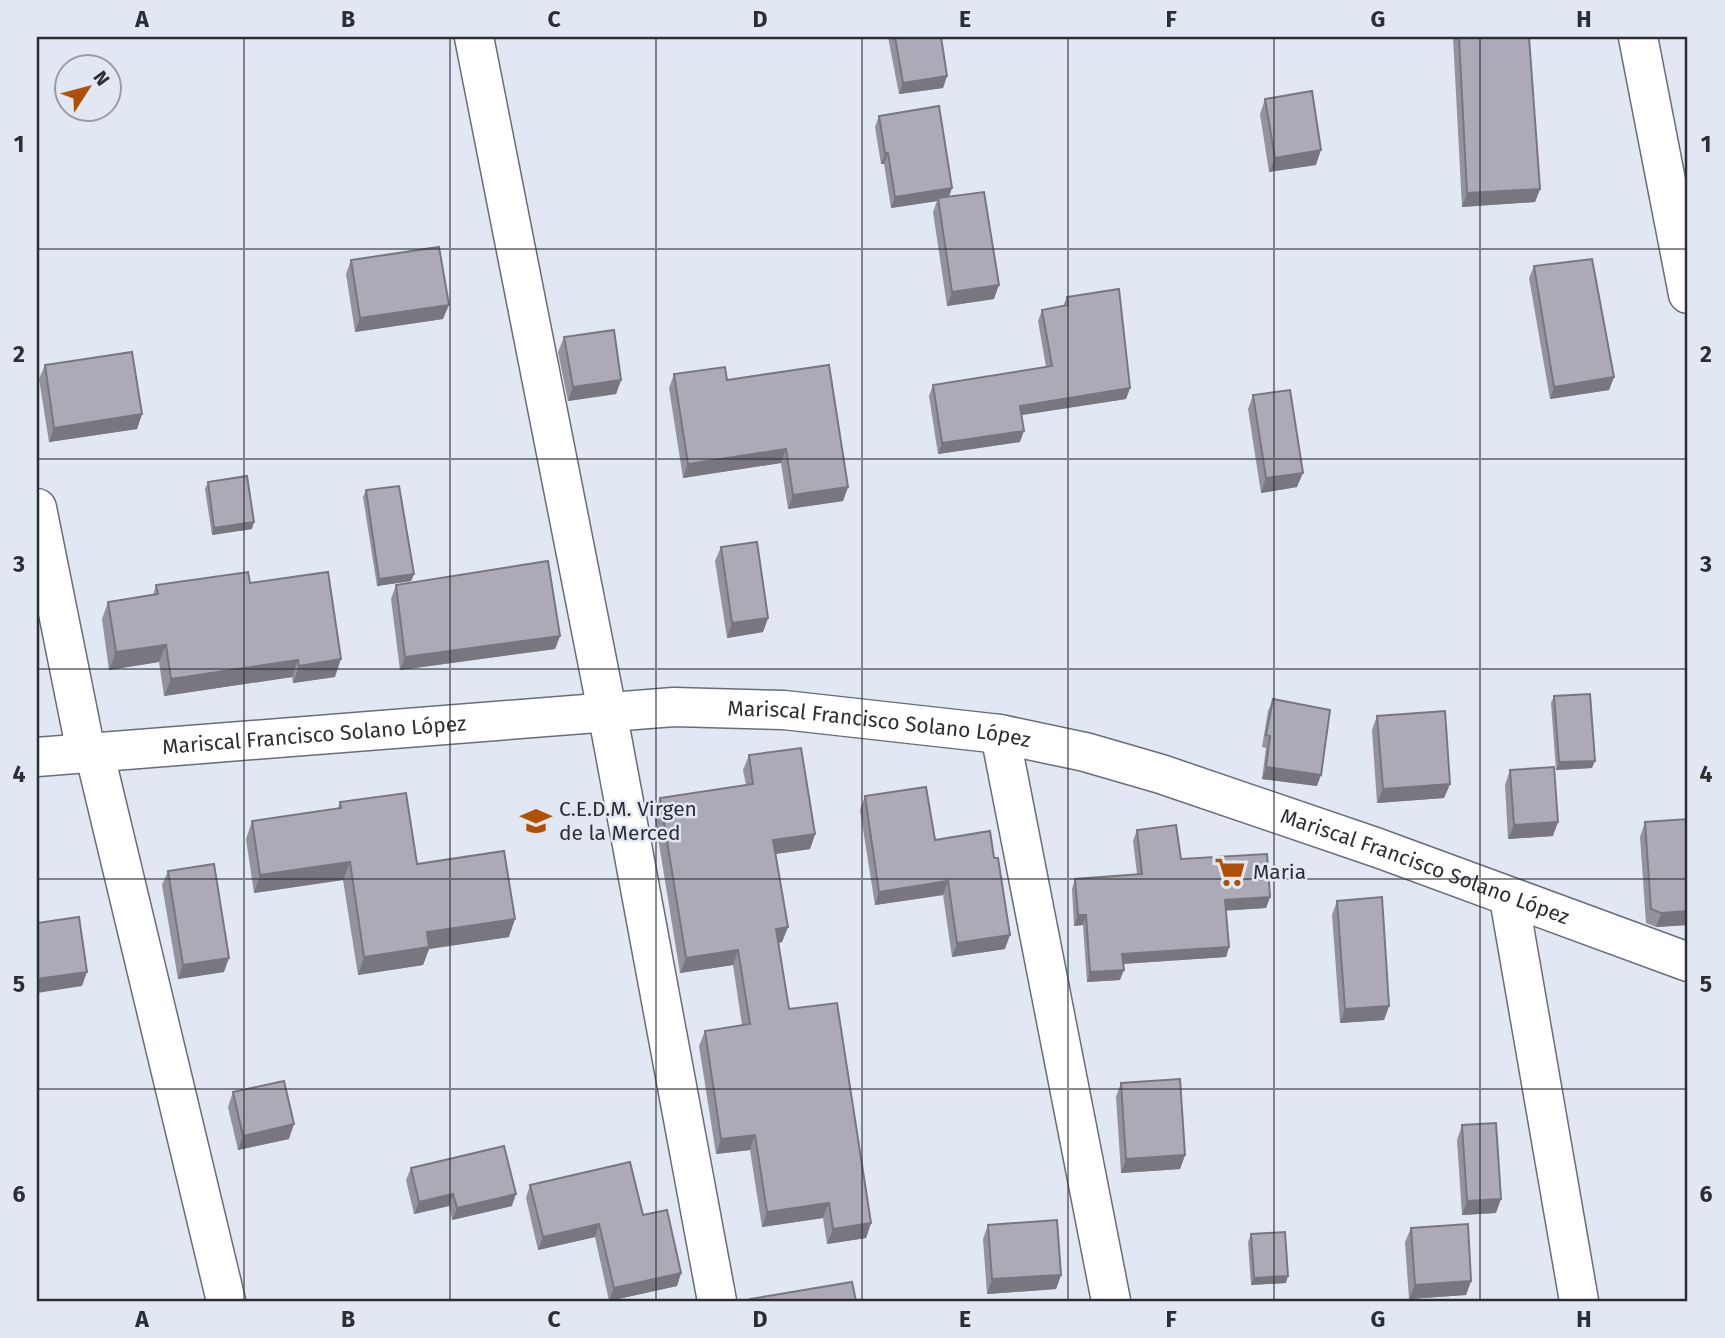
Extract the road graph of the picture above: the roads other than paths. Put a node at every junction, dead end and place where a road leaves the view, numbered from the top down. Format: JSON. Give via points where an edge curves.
{"nodes":[{"id":1,"x":474,"y":37,"type":"edge"},
{"id":2,"x":1639,"y":37,"type":"edge"},
{"id":3,"x":1688,"y":294,"type":"edge"},
{"id":4,"x":37,"y":508,"type":"edge"},
{"id":5,"x":607,"y":711,"type":"junction"},
{"id":6,"x":1000,"y":734,"type":"junction"},
{"id":7,"x":90,"y":752,"type":"junction"},
{"id":8,"x":37,"y":757,"type":"edge"},
{"id":9,"x":1509,"y":898,"type":"junction"},
{"id":10,"x":1688,"y":962,"type":"edge"},
{"id":11,"x":226,"y":1301,"type":"edge"},
{"id":12,"x":717,"y":1301,"type":"edge"},
{"id":13,"x":1111,"y":1301,"type":"edge"},
{"id":14,"x":1580,"y":1301,"type":"edge"}],
"edges":[{"from":1,"to":5,"type":"street"},
{"from":2,"to":3,"type":"street"},
{"from":4,"to":7,"type":"street"},
{"from":5,"to":6,"type":"street","name":"Mariscal Francisco Solano López","via":[[674,707],[784,710]]},
{"from":5,"to":7,"type":"street","name":"Mariscal Francisco Solano López"},
{"from":5,"to":12,"type":"street"},
{"from":6,"to":9,"type":"street","name":"Mariscal Francisco Solano López","via":[[1161,774]]},
{"from":6,"to":13,"type":"street"},
{"from":7,"to":8,"type":"street","name":"Mariscal Francisco Solano López"},
{"from":7,"to":11,"type":"street"},
{"from":9,"to":10,"type":"street","name":"Mariscal Francisco Solano López"},
{"from":9,"to":14,"type":"street"}]}
